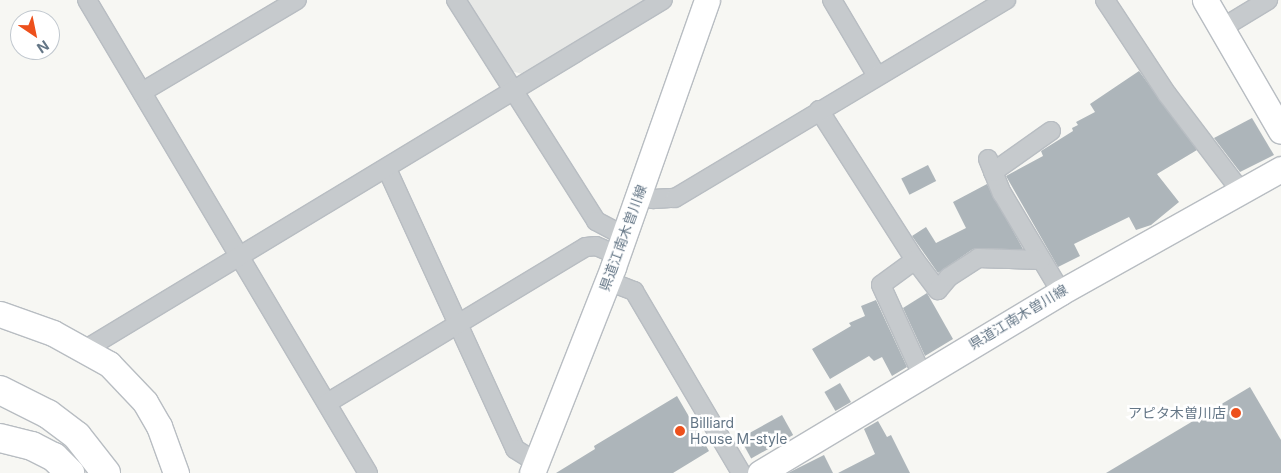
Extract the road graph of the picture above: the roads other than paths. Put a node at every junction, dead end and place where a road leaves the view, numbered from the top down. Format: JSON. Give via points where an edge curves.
{"nodes":[{"id":1,"x":87,"y":0,"type":"edge"},
{"id":2,"x":297,"y":0,"type":"edge"},
{"id":3,"x":456,"y":0,"type":"edge"},
{"id":4,"x":663,"y":0,"type":"edge"},
{"id":5,"x":707,"y":0,"type":"edge"},
{"id":6,"x":832,"y":0,"type":"edge"},
{"id":7,"x":1006,"y":0,"type":"edge"},
{"id":8,"x":1105,"y":0,"type":"edge"},
{"id":9,"x":1205,"y":0,"type":"edge"},
{"id":10,"x":1268,"y":0,"type":"edge"},
{"id":11,"x":1222,"y":28,"type":"junction"},
{"id":12,"x":877,"y":76,"type":"junction"},
{"id":13,"x":511,"y":90,"type":"junction"},
{"id":14,"x":142,"y":92,"type":"junction"},
{"id":15,"x":819,"y":110,"type":"junction"},
{"id":16,"x":1051,"y":131,"type":"dead end"},
{"id":17,"x":1281,"y":131,"type":"edge"},
{"id":18,"x":387,"y":168,"type":"junction"},
{"id":19,"x":1281,"y":169,"type":"edge"},
{"id":20,"x":1240,"y":190,"type":"junction"},
{"id":21,"x":639,"y":195,"type":"junction"},
{"id":22,"x":620,"y":245,"type":"junction"},
{"id":23,"x":240,"y":257,"type":"junction"},
{"id":24,"x":915,"y":260,"type":"junction"},
{"id":25,"x":1041,"y":260,"type":"junction"},
{"id":26,"x":608,"y":280,"type":"junction"},
{"id":27,"x":1061,"y":292,"type":"junction"},
{"id":28,"x":0,"y":314,"type":"edge"},
{"id":29,"x":460,"y":324,"type":"junction"},
{"id":30,"x":86,"y":349,"type":"junction"},
{"id":31,"x":922,"y":375,"type":"junction"},
{"id":32,"x":0,"y":390,"type":"edge"},
{"id":33,"x":327,"y":403,"type":"junction"},
{"id":34,"x":0,"y":438,"type":"edge"},
{"id":35,"x":534,"y":468,"type":"edge"},
{"id":36,"x":70,"y":473,"type":"edge"},
{"id":37,"x":106,"y":473,"type":"edge"},
{"id":38,"x":176,"y":473,"type":"edge"},
{"id":39,"x":368,"y":473,"type":"edge"},
{"id":40,"x":741,"y":473,"type":"edge"},
{"id":41,"x":760,"y":473,"type":"edge"}],
"edges":[{"from":1,"to":14,"type":"street"},
{"from":2,"to":14,"type":"street"},
{"from":3,"to":13,"type":"street"},
{"from":4,"to":13,"type":"street"},
{"from":5,"to":21,"type":"main road","name":"県道江南木曽川線"},
{"from":6,"to":12,"type":"street"},
{"from":7,"to":12,"type":"street"},
{"from":8,"to":20,"type":"street","via":[[1167,94]]},
{"from":9,"to":11,"type":"main road"},
{"from":10,"to":11,"type":"street"},
{"from":11,"to":17,"type":"main road"},
{"from":12,"to":15,"type":"street"},
{"from":13,"to":18,"type":"street"},
{"from":13,"to":22,"type":"street","via":[[596,221]]},
{"from":14,"to":23,"type":"street"},
{"from":15,"to":21,"type":"street","via":[[675,198],[653,199]]},
{"from":15,"to":24,"type":"street"},
{"from":16,"to":25,"type":"street","via":[[991,165]]},
{"from":18,"to":23,"type":"street"},
{"from":18,"to":29,"type":"street"},
{"from":19,"to":20,"type":"main road","name":"県道江南木曽川線"},
{"from":20,"to":27,"type":"main road","name":"県道江南木曽川線"},
{"from":21,"to":22,"type":"main road","name":"県道江南木曽川線"},
{"from":22,"to":26,"type":"main road","name":"県道江南木曽川線"},
{"from":22,"to":29,"type":"street","via":[[586,247]]},
{"from":23,"to":30,"type":"street"},
{"from":23,"to":33,"type":"street"},
{"from":24,"to":25,"type":"street","via":[[938,290],[948,277],[978,258]]},
{"from":24,"to":31,"type":"street","via":[[881,285]]},
{"from":25,"to":27,"type":"street"},
{"from":26,"to":35,"type":"main road","name":"県道江南木曽川線"},
{"from":26,"to":40,"type":"street","via":[[634,291]]},
{"from":27,"to":31,"type":"main road","name":"県道江南木曽川線"},
{"from":28,"to":30,"type":"main road"},
{"from":29,"to":33,"type":"street"},
{"from":29,"to":35,"type":"street","via":[[515,448]]},
{"from":30,"to":38,"type":"main road","via":[[116,369],[145,402],[163,434]]},
{"from":31,"to":41,"type":"main road","name":"県道江南木曽川線"},
{"from":32,"to":37,"type":"highway","via":[[48,414],[77,436]]},
{"from":33,"to":39,"type":"street"},
{"from":34,"to":36,"type":"highway","via":[[32,446],[54,457]]}]}
